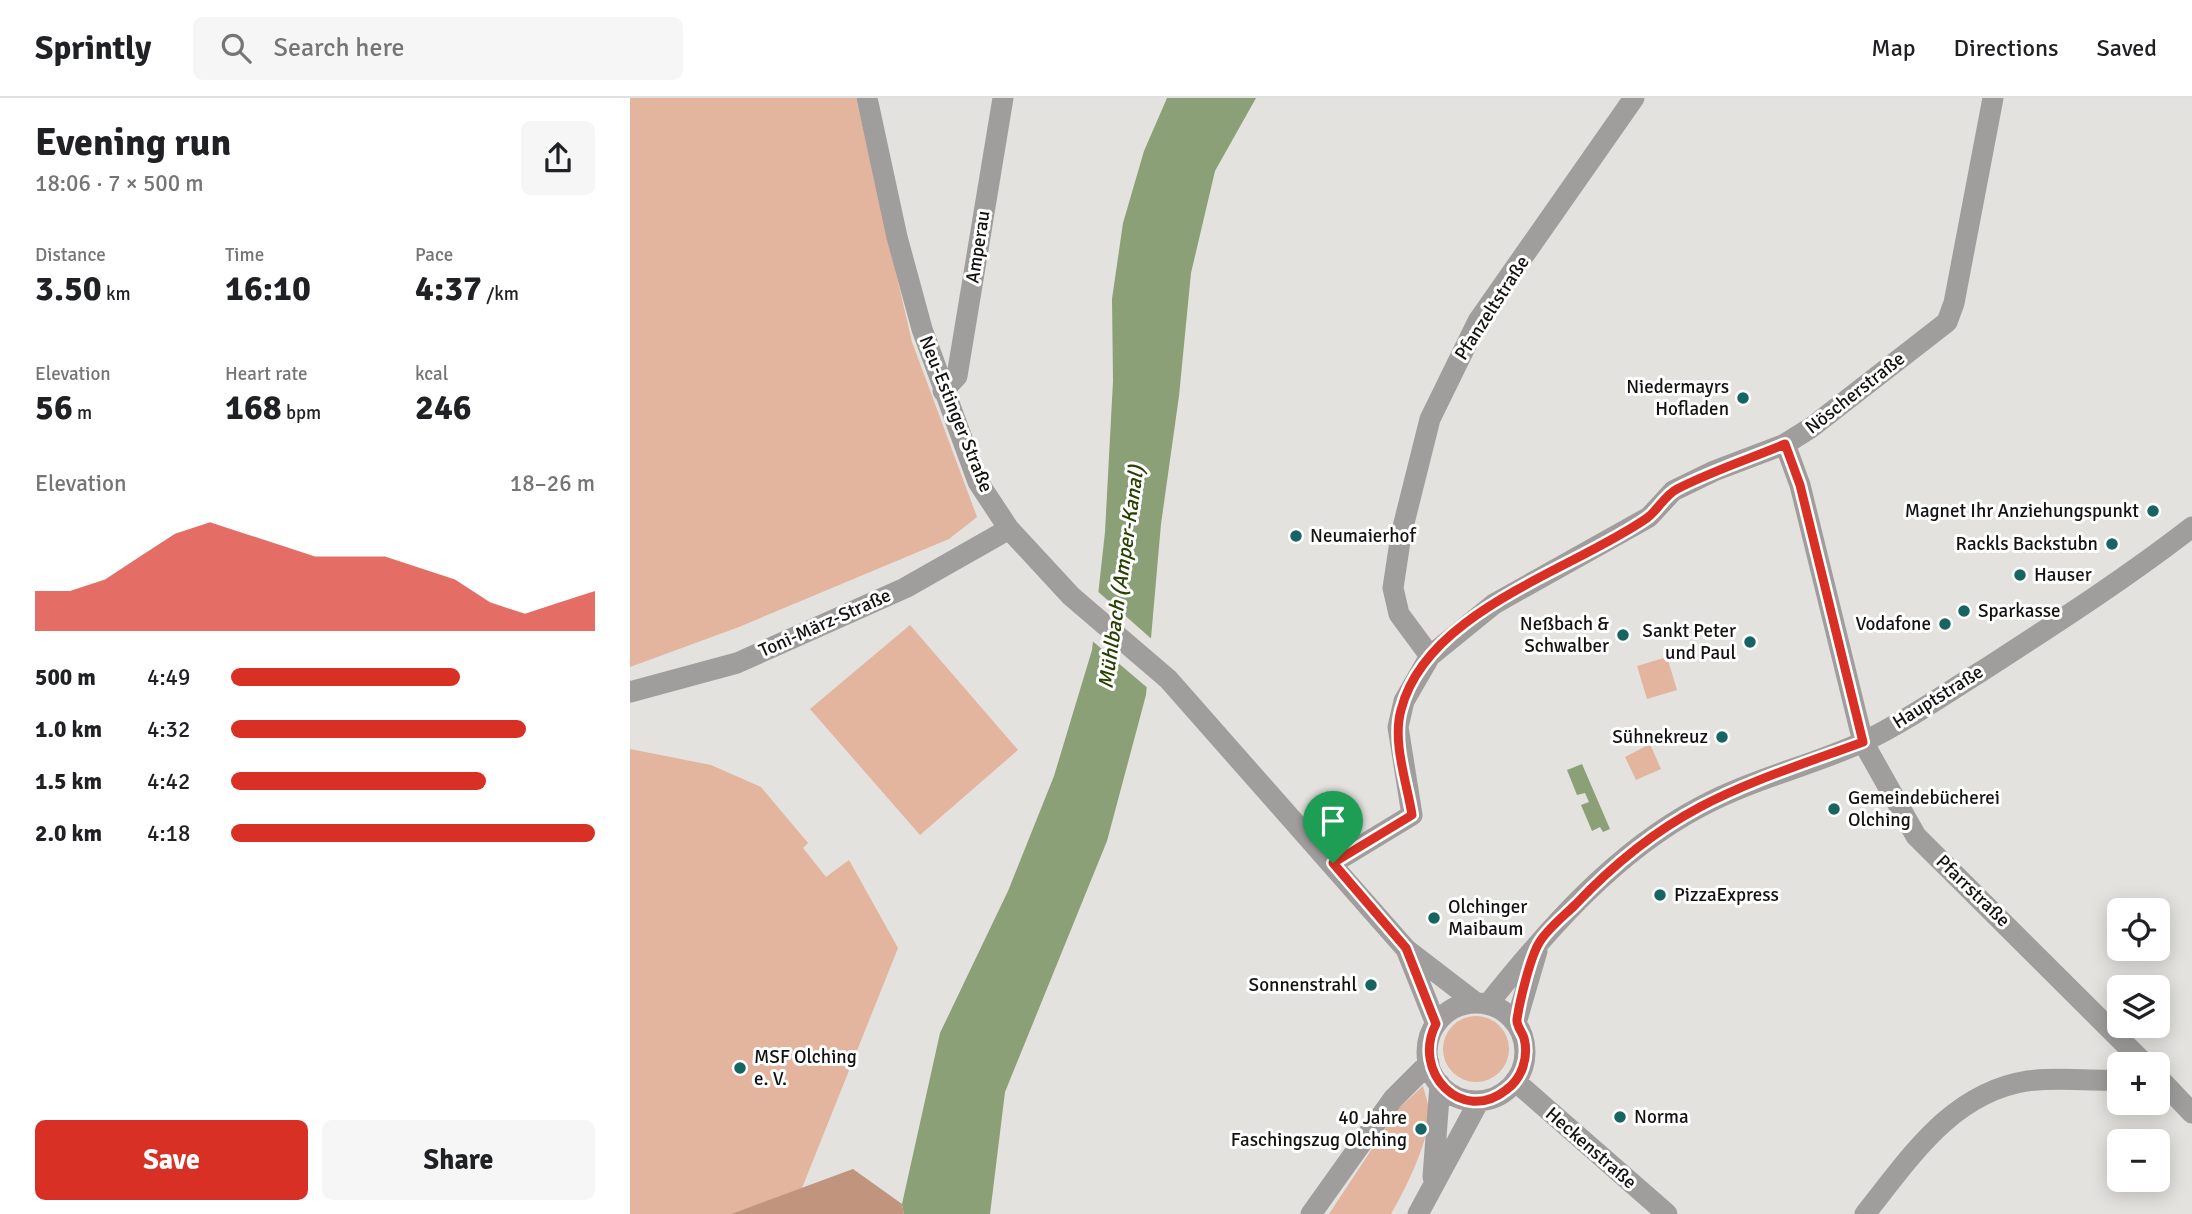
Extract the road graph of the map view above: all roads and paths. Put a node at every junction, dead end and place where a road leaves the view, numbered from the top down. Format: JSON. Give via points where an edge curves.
{"nodes":[{"id":1,"x":867,"y":98,"type":"edge"},
{"id":2,"x":1003,"y":98,"type":"edge"},
{"id":3,"x":1634,"y":98,"type":"edge"},
{"id":4,"x":1993,"y":98,"type":"edge"},
{"id":5,"x":943,"y":391,"type":"junction"},
{"id":6,"x":1785,"y":444,"type":"junction"},
{"id":7,"x":2192,"y":527,"type":"edge"},
{"id":8,"x":1009,"y":529,"type":"junction"},
{"id":9,"x":1430,"y":656,"type":"junction"},
{"id":10,"x":630,"y":692,"type":"edge"},
{"id":11,"x":1863,"y":742,"type":"junction"},
{"id":12,"x":1333,"y":863,"type":"junction"},
{"id":13,"x":1539,"y":943,"type":"junction"},
{"id":14,"x":1406,"y":948,"type":"junction"},
{"id":15,"x":1481,"y":1003,"type":"junction"},
{"id":16,"x":1516,"y":1023,"type":"junction"},
{"id":17,"x":1436,"y":1024,"type":"junction"},
{"id":18,"x":2132,"y":1052,"type":"edge"},
{"id":19,"x":1429,"y":1063,"type":"junction"},
{"id":20,"x":2107,"y":1080,"type":"edge"},
{"id":21,"x":1516,"y":1081,"type":"junction"},
{"id":22,"x":1440,"y":1084,"type":"junction"},
{"id":23,"x":2170,"y":1089,"type":"edge"},
{"id":24,"x":1479,"y":1101,"type":"junction"},
{"id":25,"x":2190,"y":1108,"type":"edge"},
{"id":26,"x":1432,"y":1187,"type":"junction"},
{"id":27,"x":1311,"y":1214,"type":"edge"},
{"id":28,"x":1418,"y":1214,"type":"edge"},
{"id":29,"x":1667,"y":1214,"type":"edge"},
{"id":30,"x":1865,"y":1214,"type":"edge"}],
"edges":[{"from":1,"to":5,"type":"street","name":"Neu-Estinger Straße","via":[[897,237]]},
{"from":2,"to":5,"type":"street","name":"Amperau","via":[[957,376]]},
{"from":3,"to":9,"type":"street","name":"Pfanzeltstraße","via":[[1478,321],[1430,419],[1393,587],[1399,614]]},
{"from":4,"to":6,"type":"street","name":"Nöscherstraße","via":[[1947,321]]},
{"from":5,"to":8,"type":"street","name":"Neu-Estinger Straße","via":[[978,482]]},
{"from":6,"to":9,"type":"street","name":"Nöscherstraße","via":[[1673,491],[1648,517],[1494,604]]},
{"from":6,"to":11,"type":"street","name":"Pfarrstraße","via":[[1800,485]]},
{"from":7,"to":11,"type":"street","name":"Hauptstraße","via":[[2040,634]]},
{"from":8,"to":10,"type":"street","name":"Toni-März-Straße","via":[[905,587],[737,663]]},
{"from":8,"to":12,"type":"street","name":"Neu-Estinger Straße","via":[[1071,596],[1164,675]]},
{"from":9,"to":12,"type":"street","name":"Nöscherstraße","via":[[1404,701],[1398,727],[1412,815]]},
{"from":11,"to":13,"type":"street","name":"Hauptstraße","via":[[1701,806],[1655,835],[1599,880]]},
{"from":11,"to":18,"type":"street","name":"Pfarrstraße","via":[[1916,836]]},
{"from":12,"to":14,"type":"street","name":"Neu-Estinger Straße"},
{"from":13,"to":15,"type":"street","name":"Hauptstraße"},
{"from":13,"to":16,"type":"street","name":"Hauptstraße"},
{"from":14,"to":15,"type":"street","name":"Neu-Estinger Straße"},
{"from":14,"to":17,"type":"street","name":"Neu-Estinger Straße"},
{"from":15,"to":16,"type":"street","via":[[1503,1011]]},
{"from":15,"to":17,"type":"street","via":[[1453,1009]]},
{"from":16,"to":21,"type":"street","via":[[1525,1059]]},
{"from":17,"to":19,"type":"street","via":[[1428,1043]]},
{"from":19,"to":22,"type":"street"},
{"from":19,"to":27,"type":"street","via":[[1393,1099]]},
{"from":20,"to":30,"type":"street","via":[[2031,1081],[1979,1095],[1940,1123]]},
{"from":21,"to":24,"type":"street","via":[[1506,1091]]},
{"from":21,"to":29,"type":"street","name":"Heckenstraße"},
{"from":22,"to":24,"type":"street","via":[[1458,1096]]},
{"from":22,"to":26,"type":"street"},
{"from":23,"to":25,"type":"street","name":"Pfarrstraße"},
{"from":24,"to":26,"type":"street"},
{"from":26,"to":28,"type":"street"}]}
